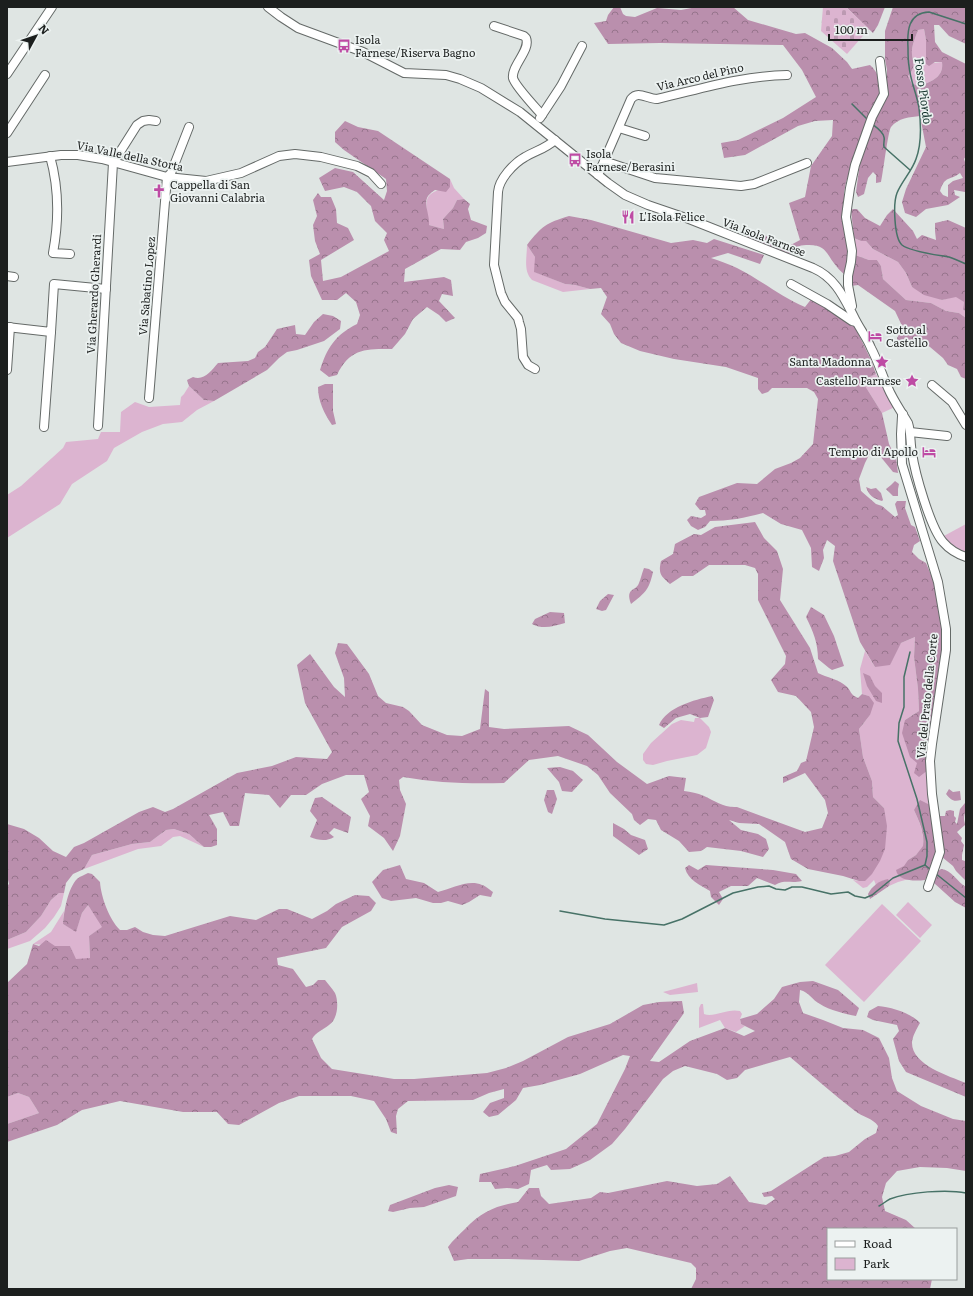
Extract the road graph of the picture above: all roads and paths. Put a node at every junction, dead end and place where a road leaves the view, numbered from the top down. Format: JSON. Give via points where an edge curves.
{"nodes":[{"id":1,"x":52,"y":7,"type":"edge"},
{"id":2,"x":268,"y":7,"type":"edge"},
{"id":3,"x":494,"y":26,"type":"dead end"},
{"id":4,"x":582,"y":46,"type":"dead end"},
{"id":5,"x":880,"y":61,"type":"dead end"},
{"id":6,"x":7,"y":74,"type":"edge"},
{"id":7,"x":44,"y":75,"type":"dead end"},
{"id":8,"x":787,"y":75,"type":"dead end"},
{"id":9,"x":542,"y":115,"type":"junction"},
{"id":10,"x":156,"y":121,"type":"dead end"},
{"id":11,"x":536,"y":124,"type":"junction"},
{"id":12,"x":189,"y":127,"type":"dead end"},
{"id":13,"x":619,"y":128,"type":"junction"},
{"id":14,"x":7,"y":132,"type":"edge"},
{"id":15,"x":645,"y":136,"type":"dead end"},
{"id":16,"x":555,"y":140,"type":"junction"},
{"id":17,"x":50,"y":156,"type":"junction"},
{"id":18,"x":7,"y":162,"type":"edge"},
{"id":19,"x":604,"y":162,"type":"junction"},
{"id":20,"x":113,"y":163,"type":"junction"},
{"id":21,"x":807,"y":163,"type":"dead end"},
{"id":22,"x":598,"y":175,"type":"junction"},
{"id":23,"x":167,"y":177,"type":"junction"},
{"id":24,"x":381,"y":184,"type":"dead end"},
{"id":25,"x":70,"y":254,"type":"dead end"},
{"id":26,"x":791,"y":284,"type":"dead end"},
{"id":27,"x":106,"y":289,"type":"junction"},
{"id":28,"x":855,"y":320,"type":"junction"},
{"id":29,"x":9,"y":327,"type":"edge"},
{"id":30,"x":51,"y":332,"type":"junction"},
{"id":31,"x":535,"y":369,"type":"dead end"},
{"id":32,"x":7,"y":370,"type":"edge"},
{"id":33,"x":932,"y":385,"type":"dead end"},
{"id":34,"x":149,"y":398,"type":"dead end"},
{"id":35,"x":903,"y":414,"type":"junction"},
{"id":36,"x":966,"y":424,"type":"edge"},
{"id":37,"x":98,"y":426,"type":"dead end"},
{"id":38,"x":44,"y":427,"type":"dead end"},
{"id":39,"x":910,"y":432,"type":"junction"},
{"id":40,"x":947,"y":436,"type":"dead end"},
{"id":41,"x":966,"y":556,"type":"edge"},
{"id":42,"x":928,"y":887,"type":"dead end"}],
"edges":[{"from":1,"to":6,"type":"street"},
{"from":2,"to":11,"type":"street","name":"Via Isola Farnese","via":[[303,30],[363,52],[404,73],[440,74],[477,86]]},
{"from":3,"to":9,"type":"street","via":[[527,39],[513,78]]},
{"from":4,"to":9,"type":"street"},
{"from":5,"to":28,"type":"street","via":[[884,94],[868,126],[850,188],[846,217],[852,250],[848,285],[856,314]]},
{"from":7,"to":14,"type":"street"},
{"from":8,"to":13,"type":"street","name":"Via Arco del Pino","via":[[749,78],[657,99],[636,95],[631,99]]},
{"from":9,"to":11,"type":"street"},
{"from":10,"to":20,"type":"street","via":[[144,121],[137,125]]},
{"from":11,"to":16,"type":"street","name":"Via Isola Farnese"},
{"from":12,"to":23,"type":"street"},
{"from":13,"to":15,"type":"street"},
{"from":13,"to":19,"type":"street","name":"Via Arco del Pino"},
{"from":16,"to":22,"type":"street","name":"Via Isola Farnese"},
{"from":16,"to":31,"type":"street","via":[[523,158],[504,175],[498,192],[494,265],[505,302],[518,318],[522,357],[528,366]]},
{"from":17,"to":18,"type":"street","name":"Via Valle della Storta"},
{"from":17,"to":20,"type":"street","name":"Via Valle della Storta","via":[[84,156]]},
{"from":17,"to":25,"type":"street","via":[[57,195],[53,253]]},
{"from":19,"to":21,"type":"street","via":[[655,178],[741,186],[754,184]]},
{"from":19,"to":22,"type":"street","name":"Via Arco del Pino"},
{"from":20,"to":23,"type":"street","name":"Via Valle della Storta"},
{"from":20,"to":27,"type":"street","name":"Via Gherardo Gherardi"},
{"from":22,"to":28,"type":"street","name":"Via Isola Farnese","via":[[616,189],[641,202],[821,271],[838,287]]},
{"from":23,"to":24,"type":"street","name":"Via Valle della Storta","via":[[206,181],[241,173],[279,156],[290,154],[313,156],[357,166],[371,173]]},
{"from":23,"to":34,"type":"street","name":"Via Sabatino Lopez"},
{"from":26,"to":28,"type":"street","via":[[852,321]]},
{"from":27,"to":30,"type":"street","via":[[54,284]]},
{"from":27,"to":37,"type":"street","name":"Via Gherardo Gherardi"},
{"from":28,"to":35,"type":"street","name":"Via Isola Farnese"},
{"from":29,"to":30,"type":"street"},
{"from":29,"to":32,"type":"street"},
{"from":30,"to":38,"type":"street"},
{"from":33,"to":36,"type":"street","via":[[952,402]]},
{"from":35,"to":39,"type":"street","name":"Via Isola Farnese"},
{"from":35,"to":42,"type":"street","name":"Via del Prato della Corte","via":[[902,464],[938,582],[946,629],[946,650],[930,761],[940,857]]},
{"from":39,"to":40,"type":"street"},
{"from":39,"to":41,"type":"street","name":"Via Isola Farnese","via":[[916,472],[934,524],[948,548]]}]}
